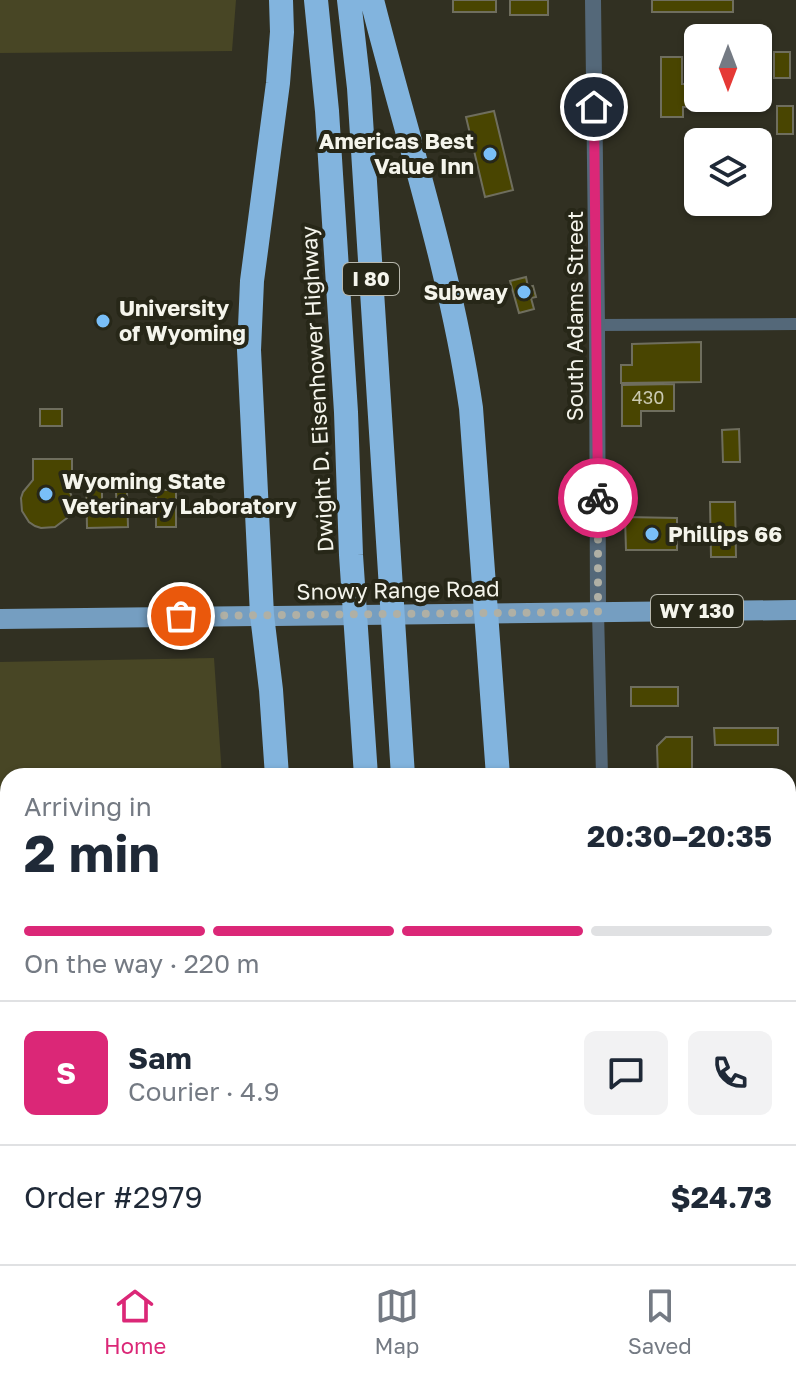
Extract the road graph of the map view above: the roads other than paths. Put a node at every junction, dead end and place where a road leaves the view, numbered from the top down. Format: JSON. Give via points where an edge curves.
{"nodes":[{"id":1,"x":281,"y":0,"type":"edge"},
{"id":2,"x":316,"y":0,"type":"edge"},
{"id":3,"x":349,"y":0,"type":"edge"},
{"id":4,"x":372,"y":0,"type":"edge"},
{"id":5,"x":593,"y":0,"type":"edge"},
{"id":6,"x":796,"y":324,"type":"edge"},
{"id":7,"x":597,"y":325,"type":"junction"},
{"id":8,"x":796,"y":610,"type":"edge"},
{"id":9,"x":598,"y":612,"type":"junction"},
{"id":10,"x":485,"y":613,"type":"junction"},
{"id":11,"x":262,"y":615,"type":"junction"},
{"id":12,"x":0,"y":619,"type":"edge"},
{"id":13,"x":276,"y":768,"type":"edge"},
{"id":14,"x":365,"y":768,"type":"edge"},
{"id":15,"x":403,"y":768,"type":"edge"},
{"id":16,"x":497,"y":768,"type":"edge"},
{"id":17,"x":602,"y":768,"type":"edge"}],
"edges":[{"from":1,"to":11,"type":"highway","via":[[278,83],[252,281],[249,350]]},
{"from":2,"to":14,"type":"highway","name":"Dwight D. Eisenhower Highway","number":"I 80"},
{"from":3,"to":15,"type":"highway","number":"I 80"},
{"from":4,"to":10,"type":"highway","via":[[463,352]]},
{"from":5,"to":7,"type":"street","name":"South Adams Street"},
{"from":6,"to":7,"type":"street"},
{"from":7,"to":9,"type":"street","name":"South Adams Street"},
{"from":8,"to":9,"type":"main road","name":"Snowy Range Road","number":"WY 130"},
{"from":9,"to":10,"type":"main road","name":"Snowy Range Road","number":"WY 130"},
{"from":9,"to":17,"type":"street","name":"South Adams Street"},
{"from":10,"to":11,"type":"main road","name":"Snowy Range Road","number":"WY 130"},
{"from":10,"to":16,"type":"highway"},
{"from":11,"to":12,"type":"main road","name":"Snowy Range Road","number":"WY 130"},
{"from":11,"to":13,"type":"highway"}]}
